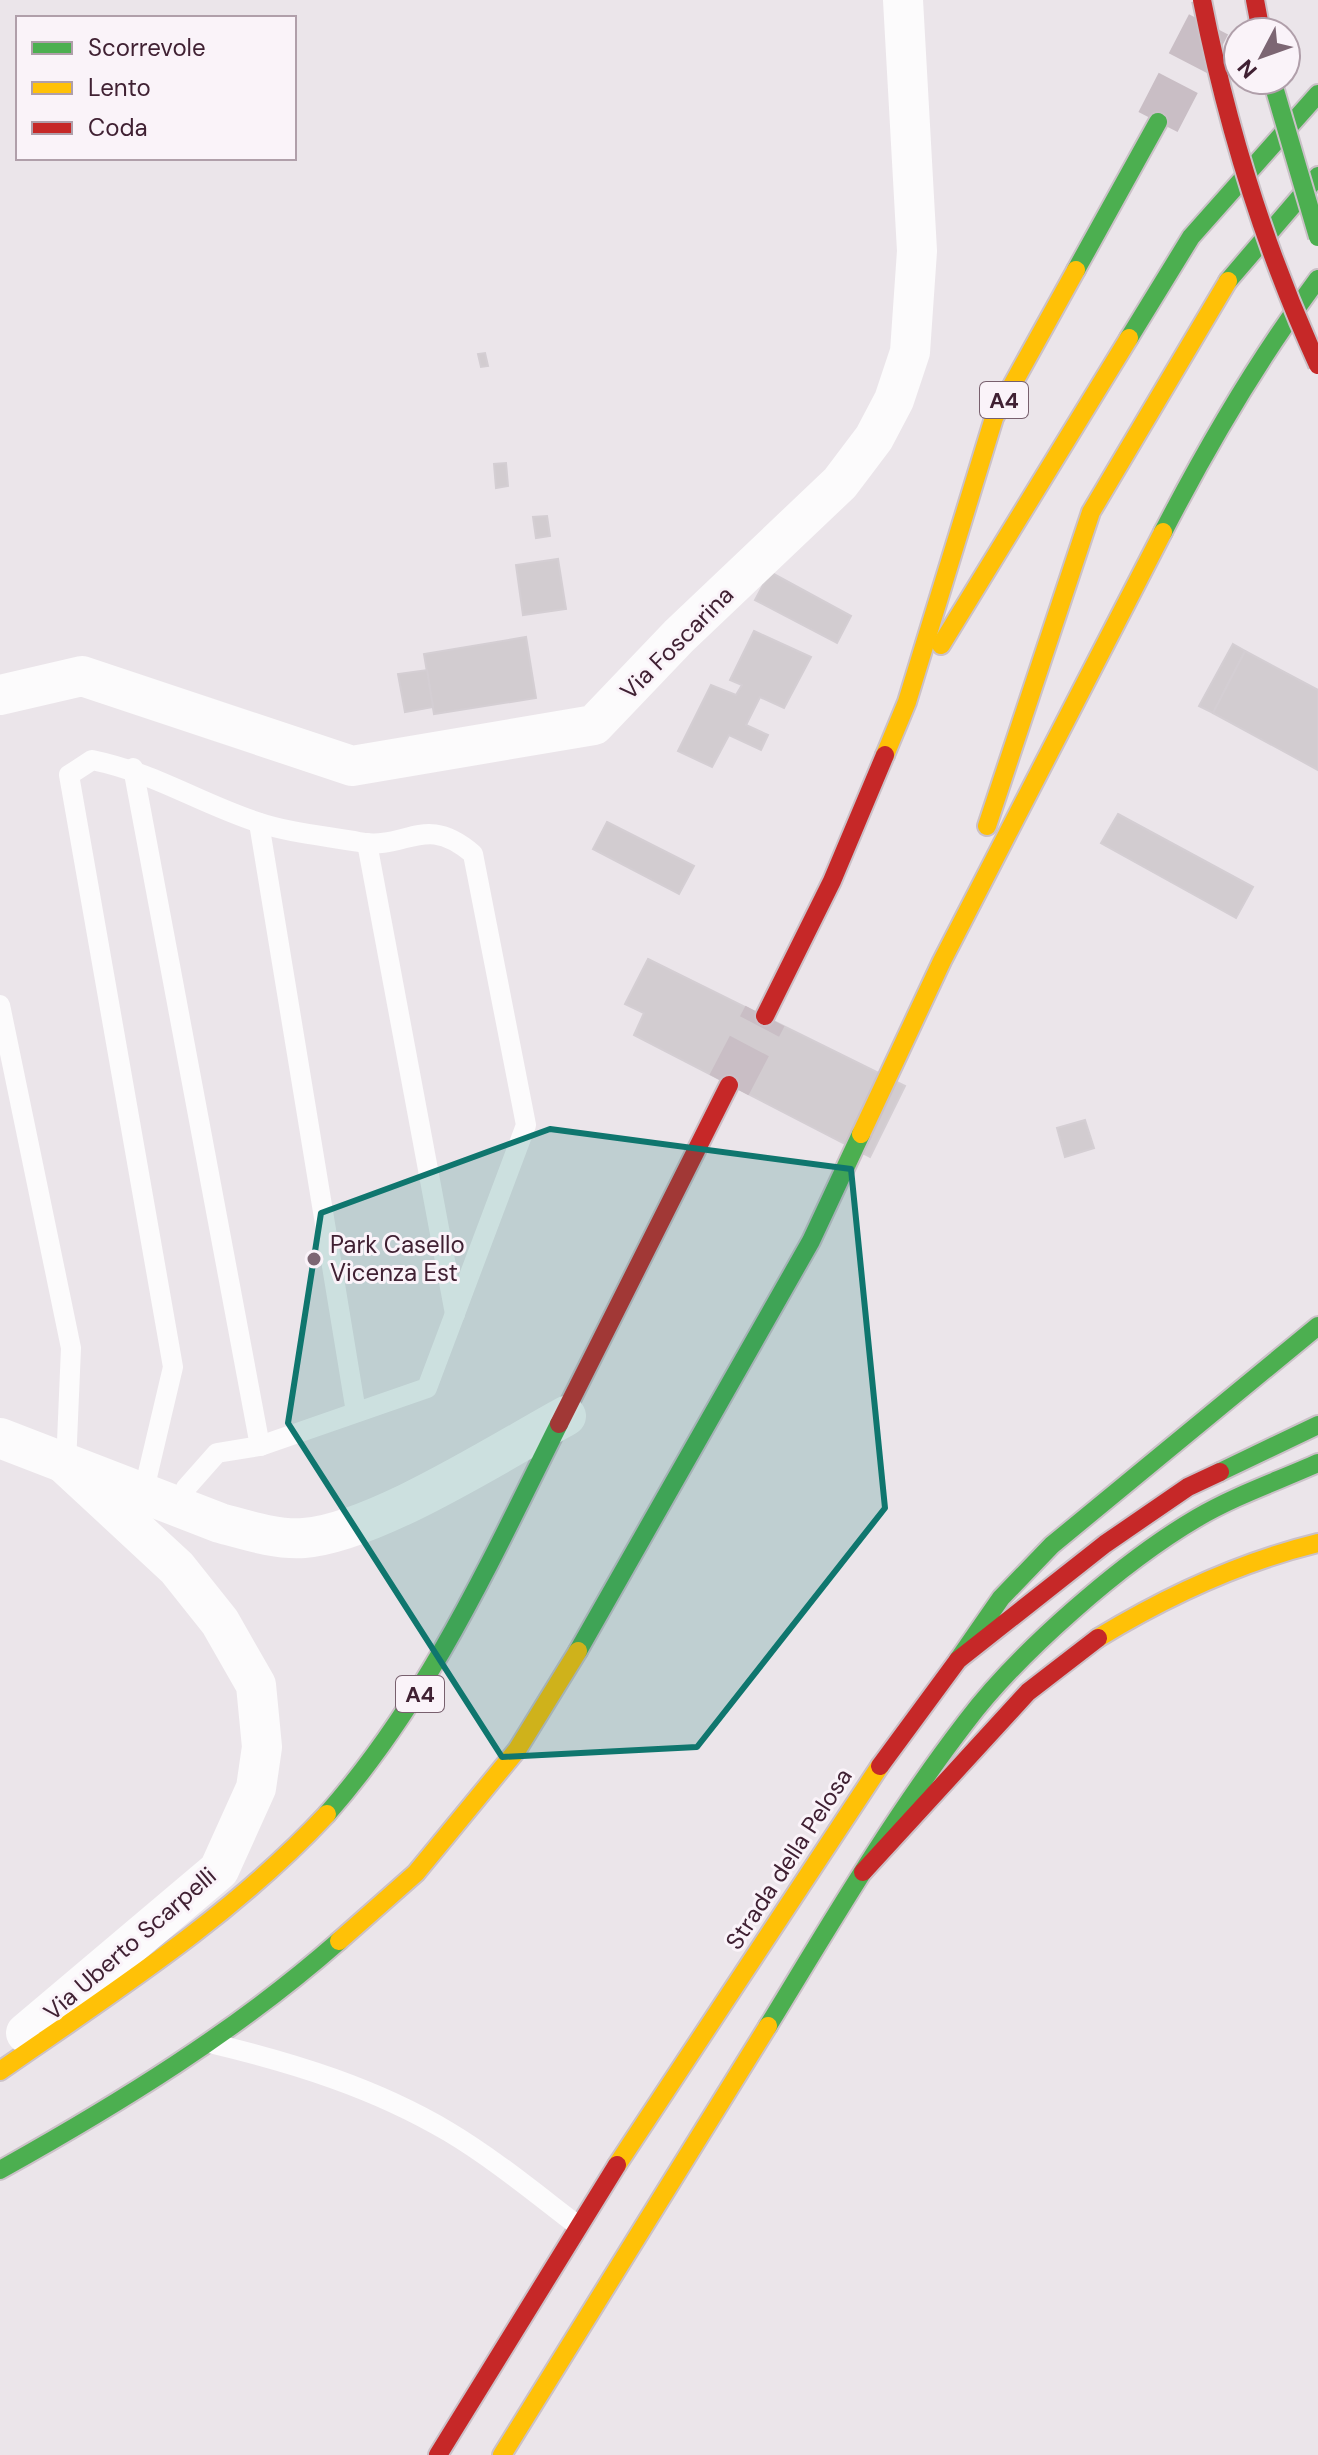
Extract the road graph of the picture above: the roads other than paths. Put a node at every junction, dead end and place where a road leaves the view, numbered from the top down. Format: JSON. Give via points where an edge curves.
{"nodes":[{"id":1,"x":903,"y":0,"type":"edge"},
{"id":2,"x":1202,"y":0,"type":"edge"},
{"id":3,"x":1318,"y":94,"type":"edge"},
{"id":4,"x":1276,"y":96,"type":"edge"},
{"id":5,"x":1158,"y":122,"type":"tunnel mouth"},
{"id":6,"x":1318,"y":176,"type":"edge"},
{"id":7,"x":1318,"y":237,"type":"edge"},
{"id":8,"x":1318,"y":279,"type":"edge"},
{"id":9,"x":1318,"y":365,"type":"edge"},
{"id":10,"x":0,"y":695,"type":"edge"},
{"id":11,"x":907,"y":702,"type":"junction"},
{"id":12,"x":133,"y":768,"type":"junction"},
{"id":13,"x":259,"y":823,"type":"junction"},
{"id":14,"x":367,"y":843,"type":"junction"},
{"id":15,"x":942,"y":961,"type":"junction"},
{"id":16,"x":0,"y":1005,"type":"edge"},
{"id":17,"x":765,"y":1016,"type":"tunnel mouth"},
{"id":18,"x":729,"y":1085,"type":"tunnel mouth"},
{"id":19,"x":455,"y":1314,"type":"junction"},
{"id":20,"x":1318,"y":1326,"type":"edge"},
{"id":21,"x":356,"y":1412,"type":"junction"},
{"id":22,"x":566,"y":1416,"type":"junction"},
{"id":23,"x":1318,"y":1425,"type":"edge"},
{"id":24,"x":0,"y":1438,"type":"edge"},
{"id":25,"x":260,"y":1446,"type":"junction"},
{"id":26,"x":1318,"y":1463,"type":"edge"},
{"id":27,"x":66,"y":1465,"type":"junction"},
{"id":28,"x":161,"y":1500,"type":"junction"},
{"id":29,"x":1318,"y":1543,"type":"edge"},
{"id":30,"x":958,"y":1660,"type":"junction"},
{"id":31,"x":863,"y":1872,"type":"junction"},
{"id":32,"x":207,"y":2042,"type":"junction"},
{"id":33,"x":0,"y":2055,"type":"edge"},
{"id":34,"x":0,"y":2071,"type":"edge"},
{"id":35,"x":6,"y":2178,"type":"edge"},
{"id":36,"x":577,"y":2225,"type":"junction"},
{"id":37,"x":438,"y":2455,"type":"edge"},
{"id":38,"x":502,"y":2455,"type":"edge"}],
"edges":[{"from":1,"to":10,"type":"street","name":"Via Foscarina","via":[[917,251],[910,352],[894,400],[840,483],[594,725],[352,766],[82,676]]},
{"from":2,"to":9,"type":"main road","bridge":true,"via":[[1220,94],[1257,219],[1281,288]]},
{"from":3,"to":11,"type":"main road","via":[[1191,237]]},
{"from":4,"to":7,"type":"main road","bridge":true},
{"from":5,"to":11,"type":"main road","number":"A4","via":[[994,418]]},
{"from":6,"to":15,"type":"main road","via":[[1237,267],[1091,512]]},
{"from":8,"to":15,"type":"main road","via":[[1272,341],[1209,444]]},
{"from":11,"to":17,"type":"main road","number":"A4","via":[[832,881]]},
{"from":12,"to":13,"type":"lane"},
{"from":12,"to":25,"type":"lane"},
{"from":12,"to":28,"type":"lane","via":[[92,760],[69,775],[173,1367]]},
{"from":13,"to":14,"type":"lane"},
{"from":13,"to":21,"type":"lane"},
{"from":14,"to":19,"type":"lane"},
{"from":14,"to":19,"type":"lane","via":[[434,832],[457,840],[473,854],[526,1125]]},
{"from":15,"to":32,"type":"main road","via":[[811,1241],[592,1629],[517,1750],[416,1873],[303,1973]]},
{"from":16,"to":27,"type":"lane","via":[[71,1348]]},
{"from":18,"to":22,"type":"main road","number":"A4"},
{"from":19,"to":21,"type":"lane","via":[[427,1388]]},
{"from":20,"to":30,"type":"main road","via":[[1052,1545],[1001,1598]]},
{"from":21,"to":25,"type":"lane"},
{"from":22,"to":28,"type":"street","name":"Via Uberto Scarpelli","via":[[360,1524],[304,1538],[253,1532]]},
{"from":22,"to":34,"type":"main road","number":"A4","via":[[424,1686],[330,1809],[243,1896]]},
{"from":23,"to":30,"type":"main road","name":"Strada della Pelosa","via":[[1188,1487],[1105,1544]]},
{"from":24,"to":27,"type":"street","name":"Via Uberto Scarpelli"},
{"from":25,"to":28,"type":"lane","via":[[217,1453],[186,1488]]},
{"from":26,"to":31,"type":"main road","via":[[1197,1518],[1052,1630],[967,1720]]},
{"from":27,"to":28,"type":"street","name":"Via Uberto Scarpelli"},
{"from":27,"to":33,"type":"street","name":"Via Uberto Scarpelli","via":[[177,1568],[220,1622],[256,1685],[262,1747],[256,1788],[219,1870]]},
{"from":29,"to":31,"type":"main road","via":[[1290,1548],[1198,1584],[1100,1637],[1030,1690],[919,1818]]},
{"from":30,"to":36,"type":"main road","name":"Strada della Pelosa","via":[[901,1734]]},
{"from":31,"to":38,"type":"main road"},
{"from":32,"to":35,"type":"main road"},
{"from":32,"to":36,"type":"lane","via":[[288,2061],[376,2094],[448,2132]]},
{"from":36,"to":37,"type":"main road","name":"Strada della Pelosa"}]}
